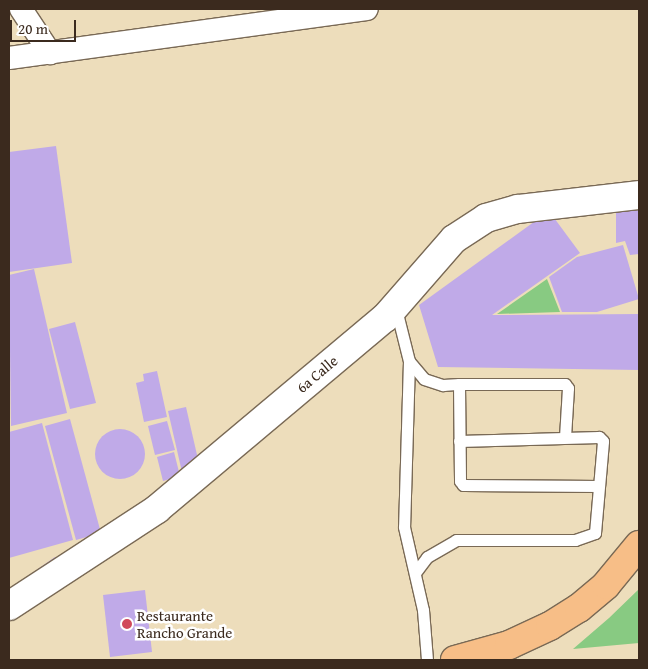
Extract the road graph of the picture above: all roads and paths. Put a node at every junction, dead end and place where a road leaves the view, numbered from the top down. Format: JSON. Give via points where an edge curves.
{"nodes":[{"id":1,"x":21,"y":9,"type":"edge"},
{"id":2,"x":367,"y":9,"type":"edge"},
{"id":3,"x":50,"y":53,"type":"junction"},
{"id":4,"x":9,"y":58,"type":"edge"},
{"id":5,"x":639,"y":195,"type":"edge"},
{"id":6,"x":395,"y":306,"type":"junction"},
{"id":7,"x":409,"y":360,"type":"junction"},
{"id":8,"x":459,"y":384,"type":"junction"},
{"id":9,"x":565,"y":437,"type":"junction"},
{"id":10,"x":459,"y":441,"type":"junction"},
{"id":11,"x":598,"y":486,"type":"junction"},
{"id":12,"x":639,"y":545,"type":"edge"},
{"id":13,"x":415,"y":572,"type":"junction"},
{"id":14,"x":9,"y":606,"type":"edge"},
{"id":15,"x":427,"y":660,"type":"edge"},
{"id":16,"x":455,"y":660,"type":"edge"}],
"edges":[{"from":1,"to":3,"type":"street"},
{"from":2,"to":3,"type":"street"},
{"from":3,"to":4,"type":"street"},
{"from":5,"to":6,"type":"street","name":"6a Calle","via":[[518,209],[486,218],[454,238]]},
{"from":6,"to":7,"type":"lane"},
{"from":6,"to":14,"type":"street","name":"6a Calle","via":[[385,318],[157,509]]},
{"from":7,"to":8,"type":"lane","via":[[424,379],[443,385]]},
{"from":7,"to":13,"type":"lane","via":[[404,527]]},
{"from":8,"to":9,"type":"lane","via":[[565,384],[568,388]]},
{"from":8,"to":10,"type":"lane"},
{"from":9,"to":10,"type":"lane"},
{"from":9,"to":11,"type":"lane","via":[[595,437],[603,441]]},
{"from":10,"to":11,"type":"lane","via":[[460,481],[468,487]]},
{"from":11,"to":13,"type":"lane","via":[[595,533],[586,539],[456,540],[428,557]]},
{"from":12,"to":16,"type":"highway","via":[[606,585],[550,626],[509,645]]},
{"from":13,"to":15,"type":"lane","via":[[423,610]]}]}
